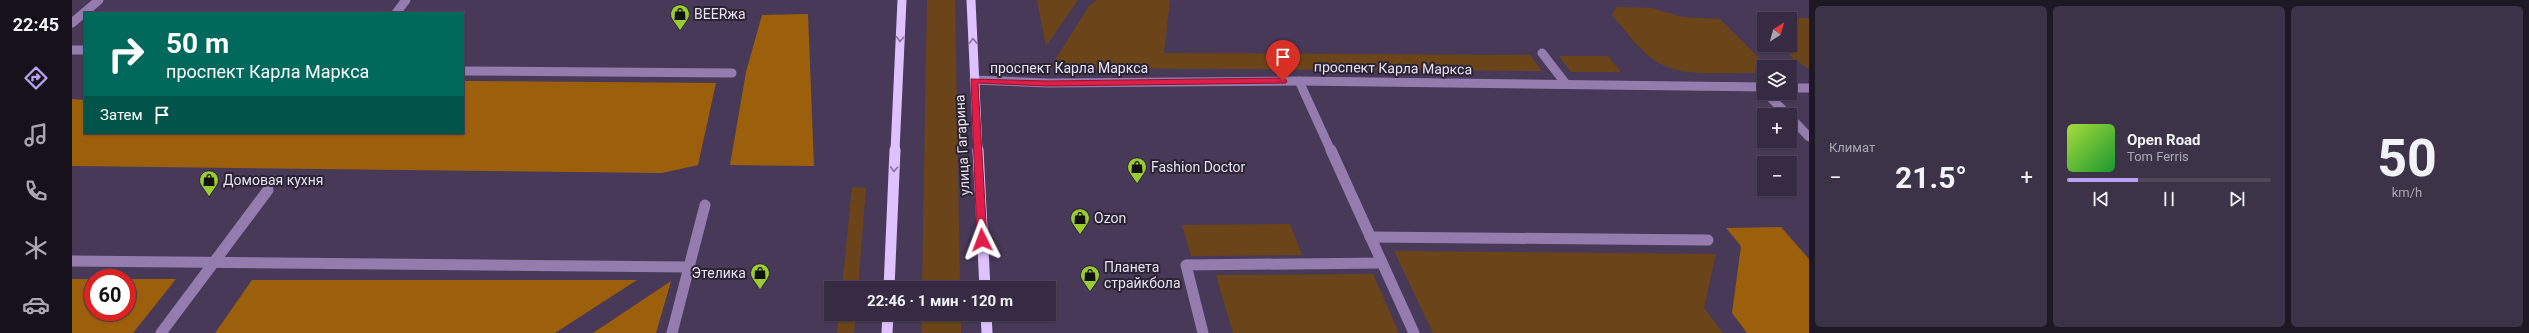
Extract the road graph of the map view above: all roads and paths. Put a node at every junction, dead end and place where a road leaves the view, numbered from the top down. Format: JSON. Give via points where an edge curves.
{"nodes":[{"id":1,"x":99,"y":0,"type":"edge"},
{"id":2,"x":406,"y":0,"type":"edge"},
{"id":3,"x":902,"y":0,"type":"edge"},
{"id":4,"x":971,"y":0,"type":"edge"},
{"id":5,"x":85,"y":12,"type":"edge"},
{"id":6,"x":397,"y":12,"type":"edge"},
{"id":7,"x":84,"y":13,"type":"edge"},
{"id":8,"x":72,"y":23,"type":"edge"},
{"id":9,"x":72,"y":50,"type":"edge"},
{"id":10,"x":84,"y":50,"type":"edge"},
{"id":11,"x":1542,"y":53,"type":"dead end"},
{"id":12,"x":464,"y":71,"type":"edge"},
{"id":13,"x":732,"y":73,"type":"dead end"},
{"id":14,"x":974,"y":80,"type":"junction"},
{"id":15,"x":1299,"y":81,"type":"junction"},
{"id":16,"x":1566,"y":84,"type":"junction"},
{"id":17,"x":1797,"y":88,"type":"edge"},
{"id":18,"x":1809,"y":88,"type":"edge"},
{"id":19,"x":1757,"y":90,"type":"edge"},
{"id":20,"x":1774,"y":100,"type":"edge"},
{"id":21,"x":1781,"y":108,"type":"edge"},
{"id":22,"x":1797,"y":124,"type":"edge"},
{"id":23,"x":1809,"y":137,"type":"edge"},
{"id":24,"x":268,"y":190,"type":"dead end"},
{"id":25,"x":705,"y":205,"type":"dead end"},
{"id":26,"x":1370,"y":237,"type":"junction"},
{"id":27,"x":1708,"y":240,"type":"dead end"},
{"id":28,"x":72,"y":261,"type":"edge"},
{"id":29,"x":213,"y":262,"type":"junction"},
{"id":30,"x":1382,"y":263,"type":"junction"},
{"id":31,"x":689,"y":267,"type":"junction"},
{"id":32,"x":889,"y":281,"type":"edge"},
{"id":33,"x":985,"y":281,"type":"edge"},
{"id":34,"x":888,"y":321,"type":"edge"},
{"id":35,"x":986,"y":321,"type":"edge"},
{"id":36,"x":161,"y":333,"type":"edge"},
{"id":37,"x":672,"y":333,"type":"edge"},
{"id":38,"x":887,"y":333,"type":"edge"},
{"id":39,"x":987,"y":333,"type":"edge"},
{"id":40,"x":1202,"y":333,"type":"edge"},
{"id":41,"x":1414,"y":333,"type":"edge"}],
"edges":[{"from":1,"to":5,"type":"street"},
{"from":2,"to":6,"type":"street"},
{"from":3,"to":32,"type":"main road","one_way":true},
{"from":14,"to":4,"type":"main road","name":"улица Гагарина","one_way":true},
{"from":7,"to":8,"type":"street"},
{"from":9,"to":10,"type":"street"},
{"from":11,"to":16,"type":"street"},
{"from":12,"to":13,"type":"street"},
{"from":14,"to":15,"type":"street","name":"проспект Карла Маркса","via":[[1048,83]]},
{"from":14,"to":33,"type":"main road","name":"улица Гагарина"},
{"from":15,"to":16,"type":"street","name":"проспект Карла Маркса"},
{"from":15,"to":26,"type":"street"},
{"from":16,"to":19,"type":"street","name":"проспект Карла Маркса"},
{"from":17,"to":18,"type":"street"},
{"from":20,"to":21,"type":"street"},
{"from":22,"to":23,"type":"street"},
{"from":24,"to":29,"type":"street"},
{"from":25,"to":31,"type":"street"},
{"from":26,"to":27,"type":"street"},
{"from":26,"to":30,"type":"street"},
{"from":28,"to":29,"type":"street"},
{"from":29,"to":31,"type":"street"},
{"from":29,"to":36,"type":"street"},
{"from":30,"to":40,"type":"street","via":[[1186,265]]},
{"from":30,"to":41,"type":"street"},
{"from":31,"to":37,"type":"street"},
{"from":34,"to":38,"type":"main road"},
{"from":35,"to":39,"type":"main road"}]}
